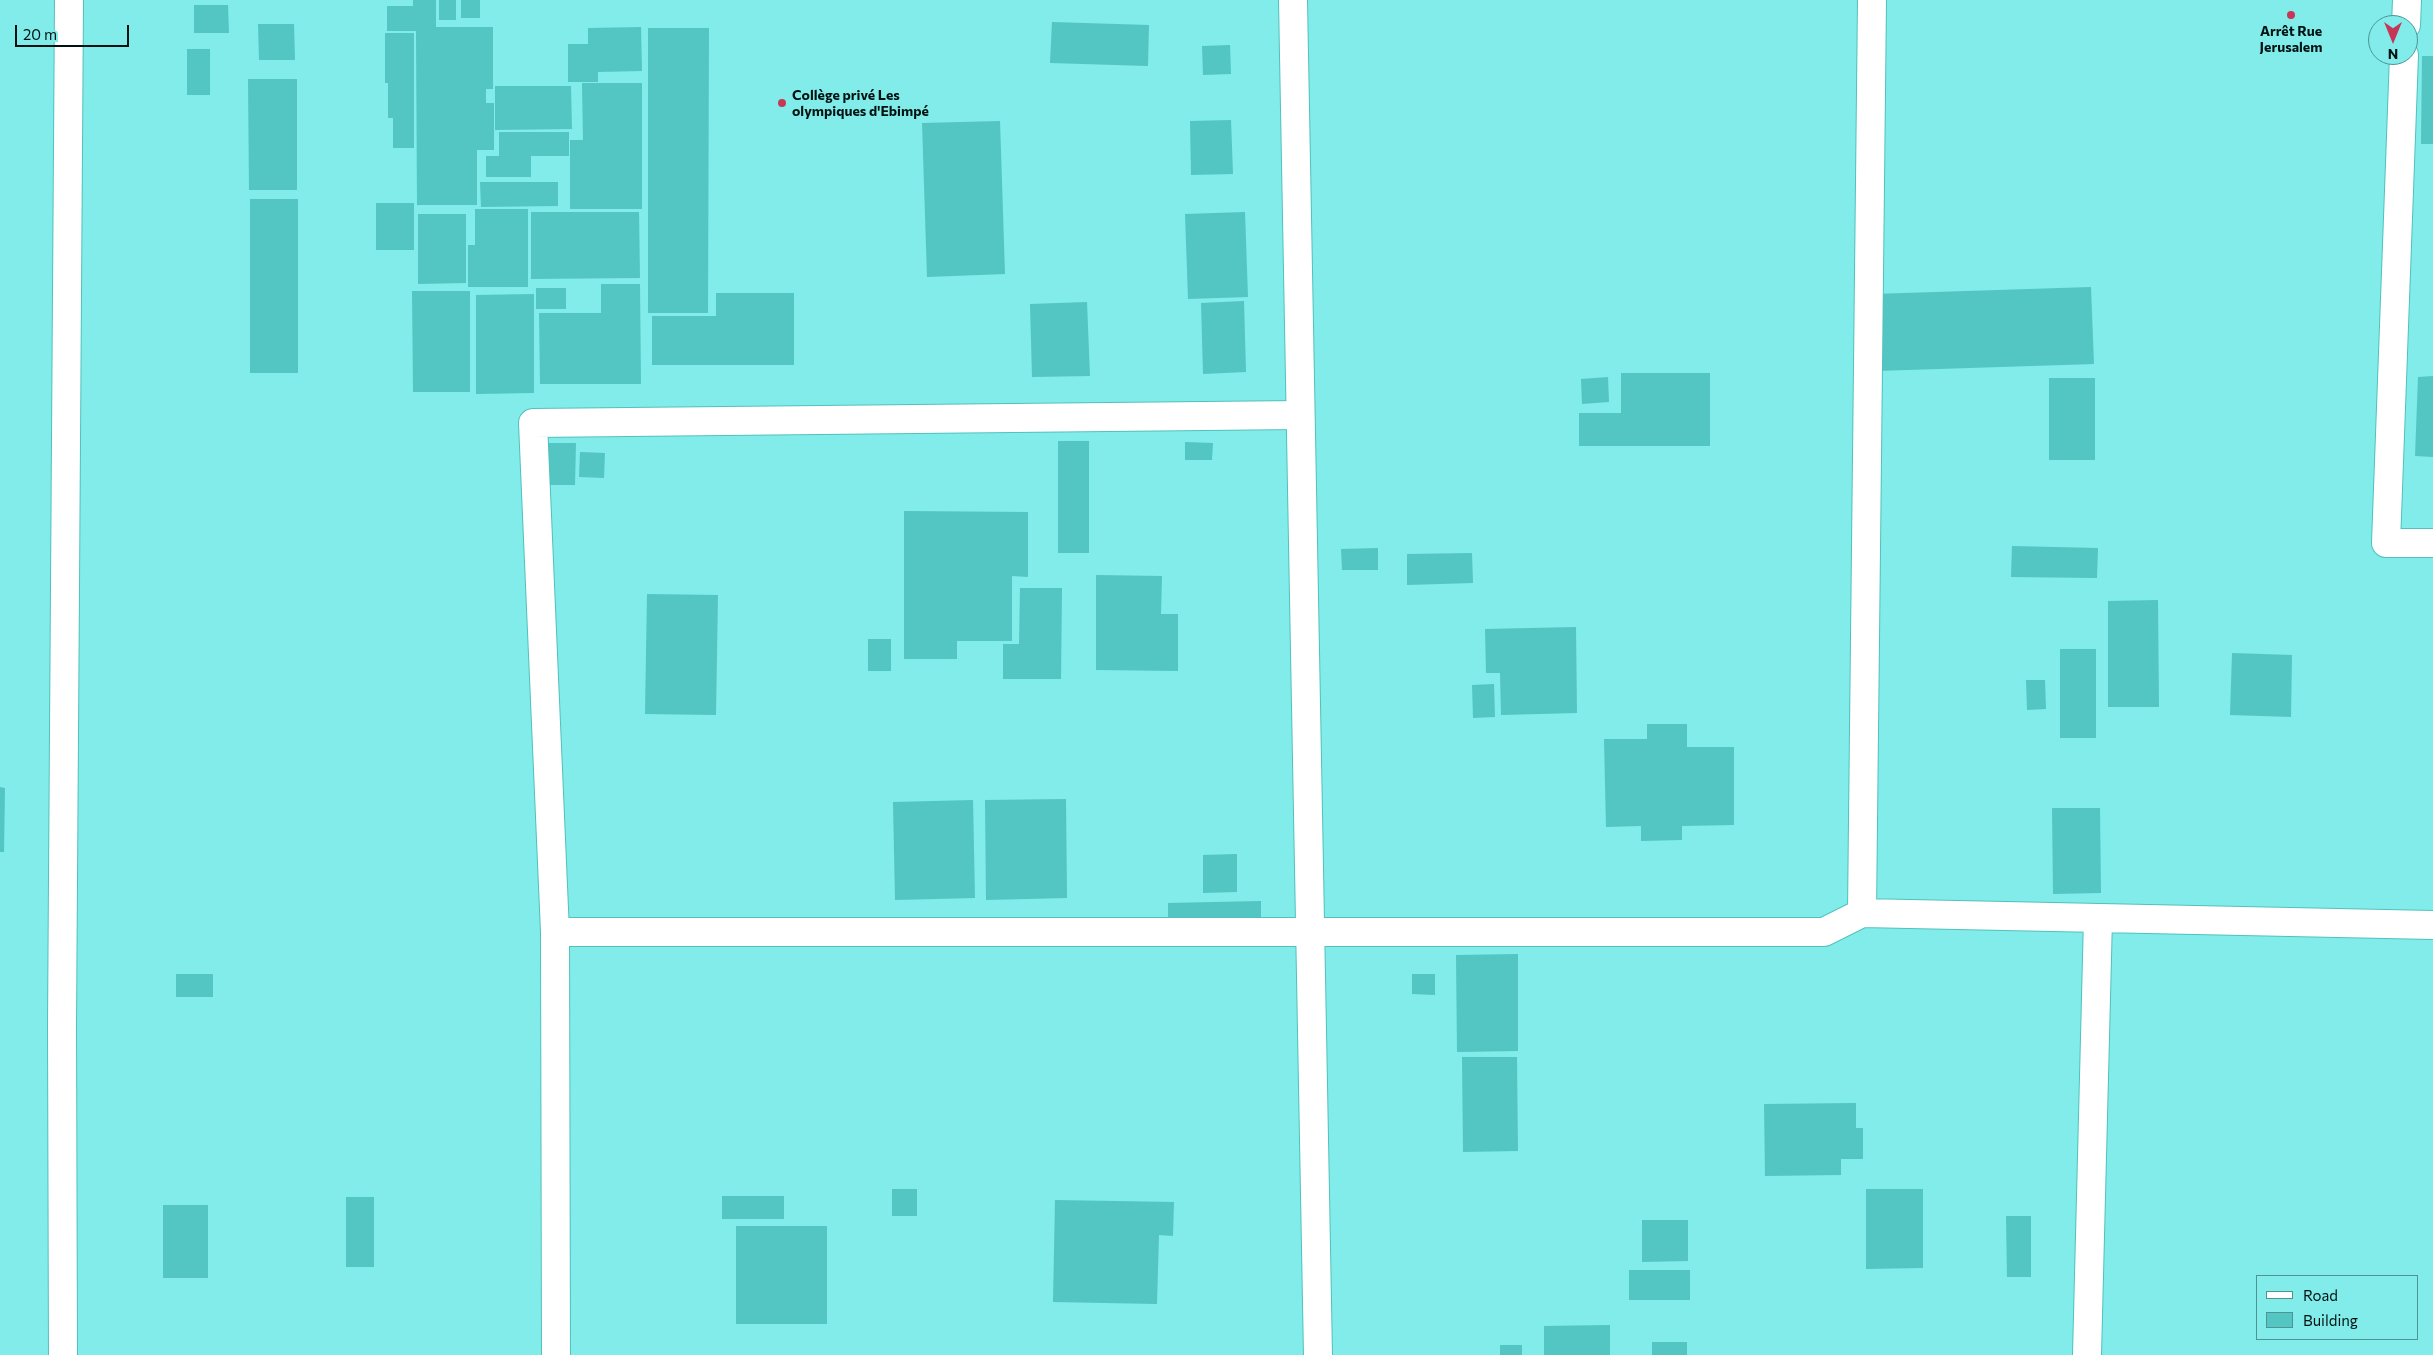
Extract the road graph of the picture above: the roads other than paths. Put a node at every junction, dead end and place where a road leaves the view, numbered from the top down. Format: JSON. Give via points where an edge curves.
{"nodes":[{"id":1,"x":69,"y":0,"type":"edge"},
{"id":2,"x":1293,"y":0,"type":"edge"},
{"id":3,"x":1872,"y":0,"type":"edge"},
{"id":4,"x":2406,"y":0,"type":"edge"},
{"id":5,"x":2406,"y":15,"type":"edge"},
{"id":6,"x":2404,"y":65,"type":"edge"},
{"id":7,"x":1300,"y":415,"type":"junction"},
{"id":8,"x":2433,"y":543,"type":"edge"},
{"id":9,"x":1862,"y":913,"type":"junction"},
{"id":10,"x":2098,"y":918,"type":"junction"},
{"id":11,"x":2433,"y":925,"type":"edge"},
{"id":12,"x":555,"y":932,"type":"junction"},
{"id":13,"x":1310,"y":932,"type":"junction"},
{"id":14,"x":63,"y":1355,"type":"edge"},
{"id":15,"x":556,"y":1355,"type":"edge"},
{"id":16,"x":1318,"y":1355,"type":"edge"},
{"id":17,"x":2086,"y":1355,"type":"edge"}],
"edges":[{"from":1,"to":14,"type":"street"},
{"from":2,"to":7,"type":"street"},
{"from":3,"to":9,"type":"street"},
{"from":4,"to":5,"type":"street"},
{"from":6,"to":8,"type":"street","via":[[2386,543]]},
{"from":7,"to":12,"type":"street","via":[[533,422]]},
{"from":7,"to":13,"type":"street"},
{"from":9,"to":10,"type":"street"},
{"from":9,"to":13,"type":"street","via":[[1824,932]]},
{"from":10,"to":11,"type":"street"},
{"from":10,"to":17,"type":"street"},
{"from":12,"to":13,"type":"street"},
{"from":12,"to":15,"type":"street"},
{"from":13,"to":16,"type":"street"}]}
